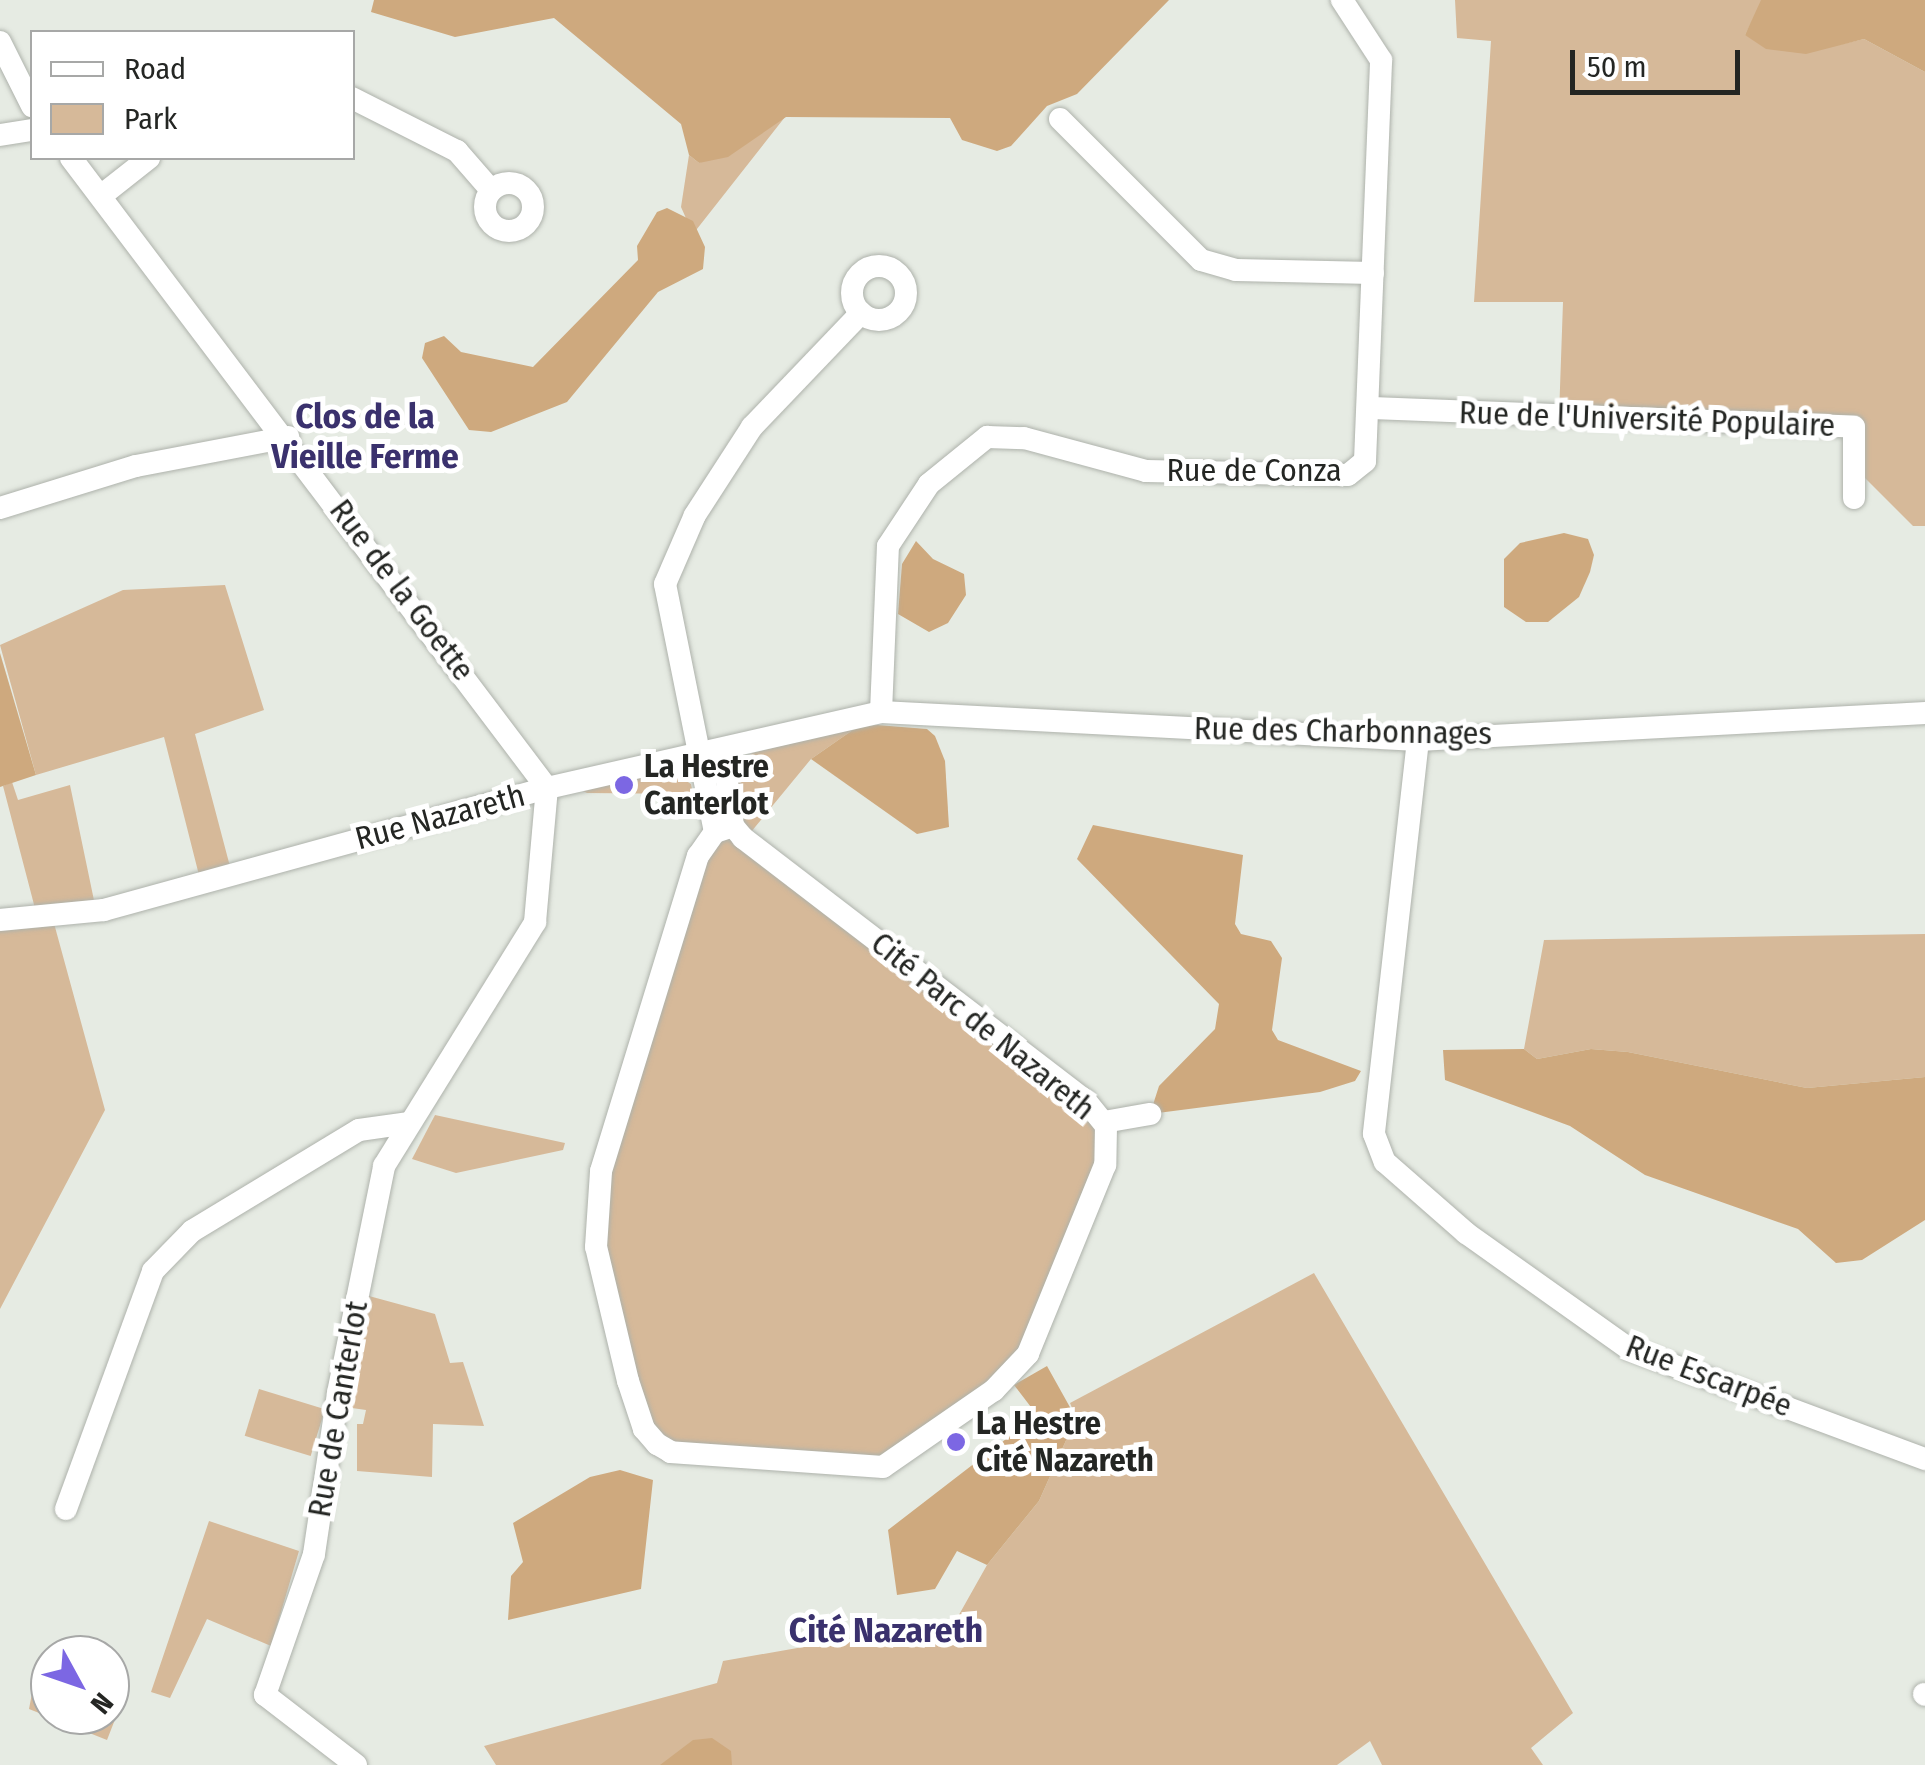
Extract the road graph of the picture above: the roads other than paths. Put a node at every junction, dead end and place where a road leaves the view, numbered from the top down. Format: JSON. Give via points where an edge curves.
{"nodes":[{"id":1,"x":1342,"y":0,"type":"edge"},
{"id":2,"x":0,"y":42,"type":"edge"},
{"id":3,"x":355,"y":100,"type":"edge"},
{"id":4,"x":30,"y":102,"type":"edge"},
{"id":5,"x":1060,"y":119,"type":"dead end"},
{"id":6,"x":30,"y":130,"type":"edge"},
{"id":7,"x":0,"y":135,"type":"edge"},
{"id":8,"x":73,"y":160,"type":"edge"},
{"id":9,"x":147,"y":160,"type":"edge"},
{"id":10,"x":491,"y":190,"type":"dead end"},
{"id":11,"x":102,"y":195,"type":"junction"},
{"id":12,"x":1373,"y":273,"type":"junction"},
{"id":13,"x":861,"y":313,"type":"dead end"},
{"id":14,"x":1370,"y":408,"type":"junction"},
{"id":15,"x":288,"y":437,"type":"junction"},
{"id":16,"x":1854,"y":498,"type":"dead end"},
{"id":17,"x":0,"y":508,"type":"edge"},
{"id":18,"x":881,"y":712,"type":"junction"},
{"id":19,"x":1925,"y":713,"type":"edge"},
{"id":20,"x":1418,"y":740,"type":"junction"},
{"id":21,"x":713,"y":754,"type":"junction"},
{"id":22,"x":547,"y":788,"type":"junction"},
{"id":23,"x":724,"y":829,"type":"junction"},
{"id":24,"x":0,"y":920,"type":"edge"},
{"id":25,"x":1150,"y":1114,"type":"dead end"},
{"id":26,"x":1104,"y":1122,"type":"junction"},
{"id":27,"x":408,"y":1123,"type":"junction"},
{"id":28,"x":1925,"y":1459,"type":"edge"},
{"id":29,"x":66,"y":1509,"type":"dead end"},
{"id":30,"x":356,"y":1765,"type":"edge"}],
"edges":[{"from":1,"to":12,"type":"street","name":"Rue de Conza","via":[[1381,60]]},
{"from":2,"to":4,"type":"street"},
{"from":3,"to":10,"type":"street","via":[[457,151]]},
{"from":5,"to":12,"type":"street","via":[[1201,260],[1236,270]]},
{"from":6,"to":7,"type":"street"},
{"from":8,"to":11,"type":"street","name":"Rue de la Goette"},
{"from":9,"to":11,"type":"street"},
{"from":11,"to":15,"type":"street","name":"Rue de la Goette"},
{"from":12,"to":14,"type":"street","name":"Rue de Conza"},
{"from":13,"to":21,"type":"street","via":[[752,427],[695,516],[664,584]]},
{"from":14,"to":16,"type":"street","name":"Rue de l'Université Populaire","via":[[1854,415]]},
{"from":14,"to":18,"type":"street","name":"Rue de Conza","via":[[1367,456],[1348,475],[1146,471],[1005,434],[986,438],[936,476],[888,546]]},
{"from":15,"to":17,"type":"street","via":[[136,466]]},
{"from":15,"to":22,"type":"street","name":"Rue de la Goette"},
{"from":18,"to":20,"type":"street","name":"Rue des Charbonnages"},
{"from":18,"to":21,"type":"street","name":"Rue Nazareth"},
{"from":19,"to":20,"type":"street","name":"Rue des Charbonnages"},
{"from":20,"to":28,"type":"street","name":"Rue Escarpée","via":[[1374,1134],[1386,1162],[1491,1252],[1643,1356]]},
{"from":21,"to":22,"type":"street","name":"Rue Nazareth"},
{"from":21,"to":23,"type":"street"},
{"from":22,"to":24,"type":"street","name":"Rue Nazareth","via":[[104,910]]},
{"from":22,"to":27,"type":"street","name":"Rue de Canterlot","via":[[536,922]]},
{"from":23,"to":26,"type":"street","name":"Cité Parc de Nazareth","via":[[1085,1100]]},
{"from":23,"to":26,"type":"street","name":"Cité Parc de Nazareth","via":[[698,856],[596,1195],[596,1246],[624,1362],[644,1429],[657,1444],[671,1452],[858,1469],[908,1455],[994,1390],[1028,1354],[1105,1165]]},
{"from":25,"to":26,"type":"street"},
{"from":27,"to":29,"type":"street","via":[[359,1130],[192,1230],[153,1271]]},
{"from":27,"to":30,"type":"street","name":"Rue de Canterlot","via":[[384,1166],[314,1554],[265,1695]]}]}
